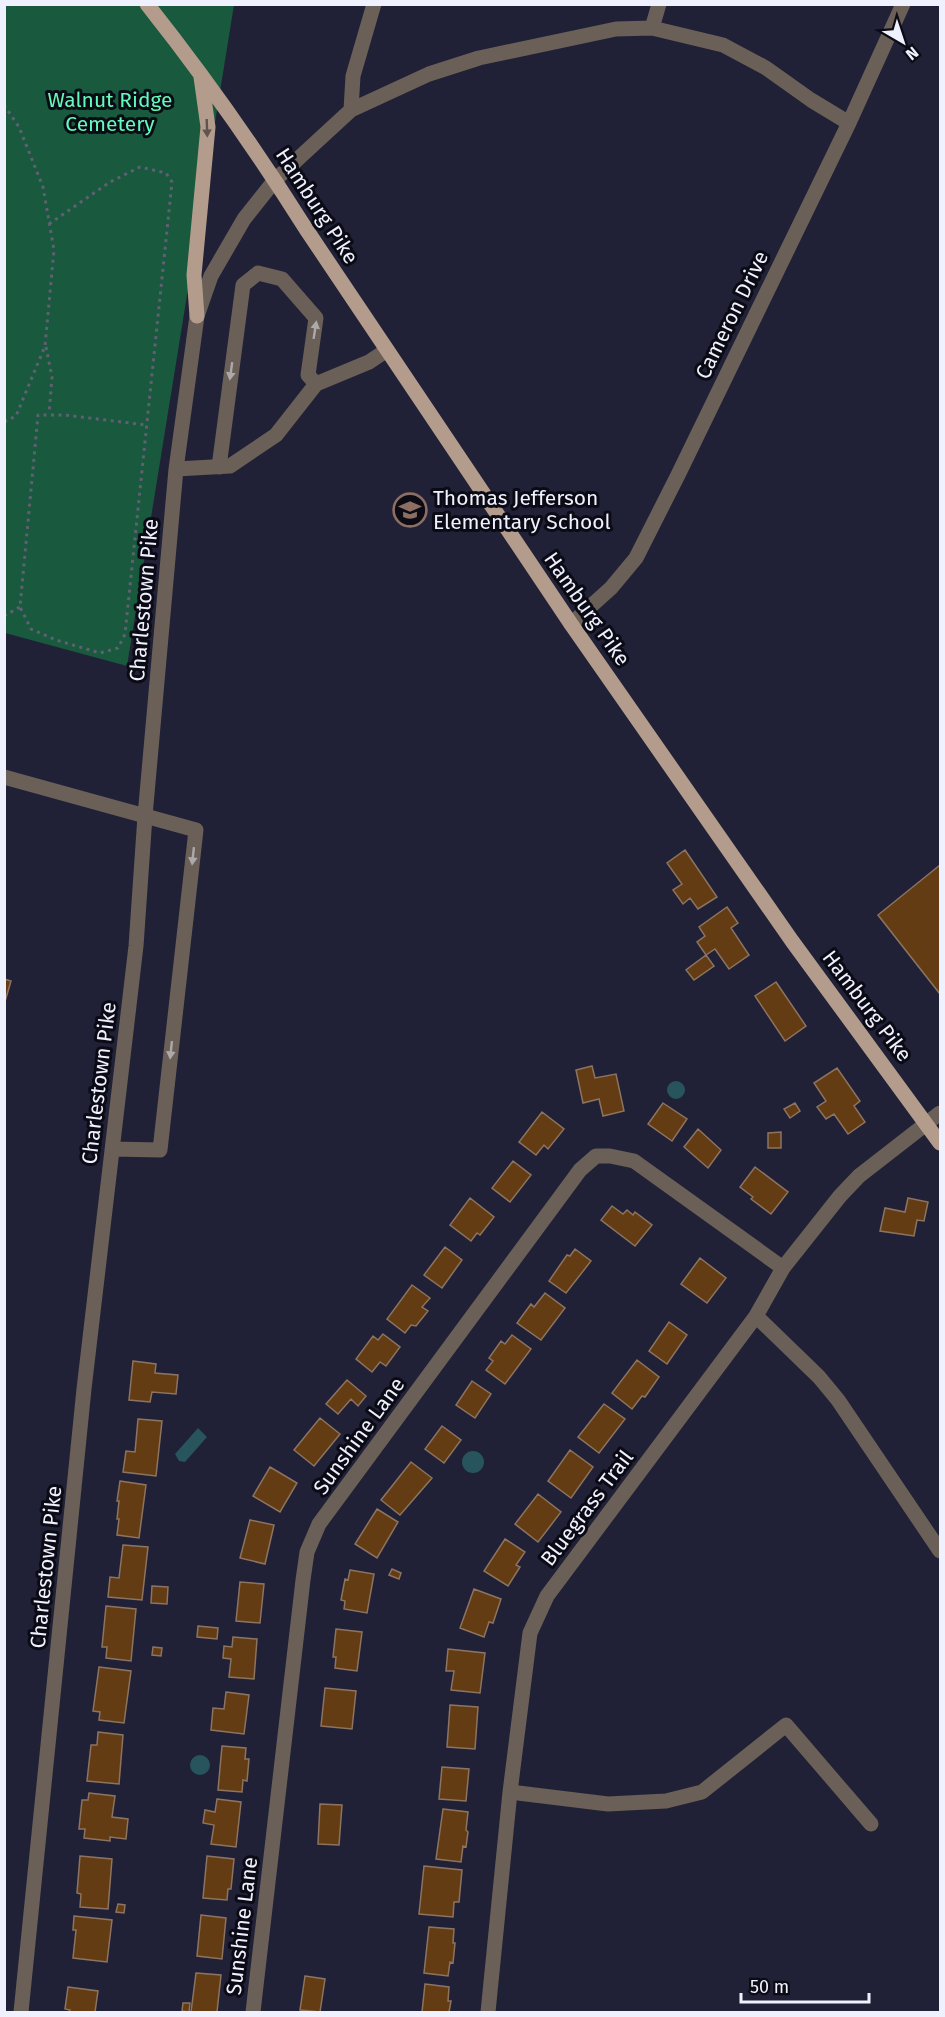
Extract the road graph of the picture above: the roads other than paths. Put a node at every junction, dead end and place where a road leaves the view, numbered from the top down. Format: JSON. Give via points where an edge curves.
{"nodes":[{"id":1,"x":147,"y":4,"type":"edge"},
{"id":2,"x":374,"y":4,"type":"edge"},
{"id":3,"x":658,"y":4,"type":"edge"},
{"id":4,"x":903,"y":4,"type":"edge"},
{"id":5,"x":652,"y":28,"type":"junction"},
{"id":6,"x":200,"y":71,"type":"junction"},
{"id":7,"x":351,"y":110,"type":"junction"},
{"id":8,"x":849,"y":123,"type":"junction"},
{"id":9,"x":275,"y":180,"type":"junction"},
{"id":10,"x":197,"y":316,"type":"junction"},
{"id":11,"x":387,"y":350,"type":"junction"},
{"id":12,"x":316,"y":384,"type":"junction"},
{"id":13,"x":219,"y":467,"type":"junction"},
{"id":14,"x":176,"y":469,"type":"junction"},
{"id":15,"x":571,"y":624,"type":"junction"},
{"id":16,"x":4,"y":777,"type":"edge"},
{"id":17,"x":145,"y":816,"type":"junction"},
{"id":18,"x":940,"y":1113,"type":"edge"},
{"id":19,"x":927,"y":1123,"type":"junction"},
{"id":20,"x":940,"y":1143,"type":"edge"},
{"id":21,"x":114,"y":1149,"type":"junction"},
{"id":22,"x":783,"y":1268,"type":"junction"},
{"id":23,"x":756,"y":1316,"type":"junction"},
{"id":24,"x":940,"y":1551,"type":"edge"},
{"id":25,"x":510,"y":1792,"type":"junction"},
{"id":26,"x":871,"y":1824,"type":"dead end"},
{"id":27,"x":21,"y":2013,"type":"edge"},
{"id":28,"x":254,"y":2013,"type":"edge"},
{"id":29,"x":488,"y":2013,"type":"edge"}],
"edges":[{"from":1,"to":6,"type":"main road","name":"Hamburg Pike"},
{"from":2,"to":7,"type":"street","via":[[353,76]]},
{"from":3,"to":5,"type":"street"},
{"from":4,"to":8,"type":"street","name":"Cameron Drive"},
{"from":5,"to":7,"type":"street","name":"Charlestown Pike","via":[[616,29],[479,58],[429,74]]},
{"from":5,"to":8,"type":"street","name":"Charlestown Pike","via":[[723,45],[766,68]]},
{"from":6,"to":9,"type":"main road","name":"Hamburg Pike"},
{"from":6,"to":10,"type":"main road","one_way":true,"via":[[208,127],[194,276]]},
{"from":7,"to":9,"type":"street","name":"Charlestown Pike"},
{"from":8,"to":15,"type":"street","name":"Cameron Drive","via":[[636,558],[611,588]]},
{"from":9,"to":10,"type":"street","name":"Charlestown Pike","via":[[244,219],[211,276]]},
{"from":9,"to":11,"type":"main road","name":"Hamburg Pike"},
{"from":10,"to":14,"type":"street","name":"Charlestown Pike"},
{"from":11,"to":12,"type":"street","via":[[369,362]]},
{"from":11,"to":15,"type":"main road","name":"Hamburg Pike"},
{"from":12,"to":13,"type":"street","via":[[276,435],[230,466]]},
{"from":12,"to":13,"type":"street","one_way":true,"via":[[308,375],[316,318],[282,279],[258,273],[243,285]]},
{"from":13,"to":14,"type":"street"},
{"from":14,"to":17,"type":"street","name":"Charlestown Pike"},
{"from":15,"to":19,"type":"main road","name":"Hamburg Pike","via":[[792,940]]},
{"from":16,"to":17,"type":"street"},
{"from":17,"to":21,"type":"street","name":"Charlestown Pike","via":[[136,946]]},
{"from":17,"to":21,"type":"street","one_way":true,"via":[[196,830],[160,1150]]},
{"from":18,"to":19,"type":"street","name":"Bluegrass Trail"},
{"from":19,"to":20,"type":"main road","name":"Hamburg Pike"},
{"from":19,"to":22,"type":"street","name":"Bluegrass Trail","via":[[859,1176]]},
{"from":21,"to":27,"type":"street","name":"Charlestown Pike","via":[[84,1389]]},
{"from":22,"to":23,"type":"street","name":"Bluegrass Trail"},
{"from":22,"to":28,"type":"street","name":"Sunshine Lane","via":[[634,1161],[596,1156],[580,1170],[319,1524],[307,1552],[303,1580]]},
{"from":23,"to":24,"type":"street","via":[[838,1400]]},
{"from":23,"to":25,"type":"street","name":"Bluegrass Trail","via":[[547,1596],[530,1633]]},
{"from":25,"to":26,"type":"street","via":[[608,1804],[666,1801],[702,1792],[786,1725]]},
{"from":25,"to":29,"type":"street","name":"Bluegrass Trail"}]}
